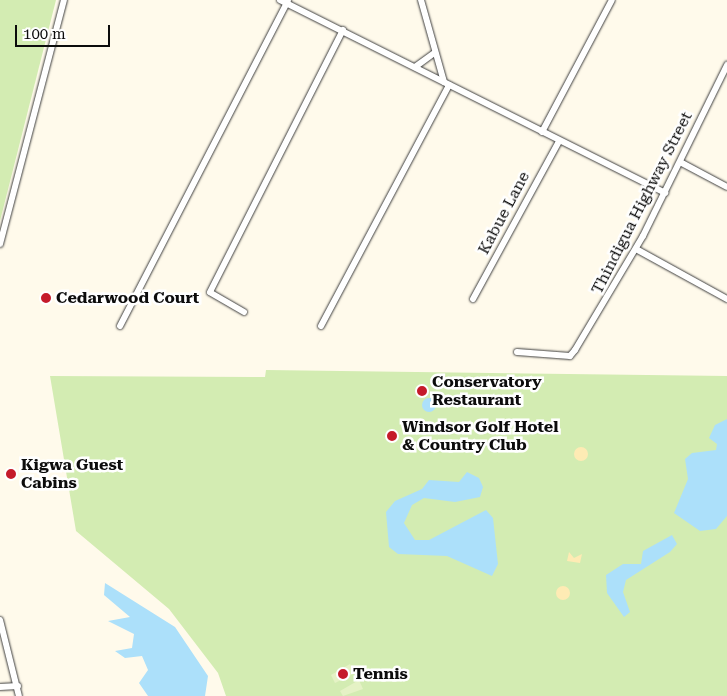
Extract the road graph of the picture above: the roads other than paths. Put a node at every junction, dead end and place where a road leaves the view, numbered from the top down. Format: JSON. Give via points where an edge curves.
{"nodes":[{"id":1,"x":64,"y":0,"type":"edge"},
{"id":2,"x":421,"y":0,"type":"edge"},
{"id":3,"x":612,"y":0,"type":"edge"},
{"id":4,"x":285,"y":1,"type":"edge"},
{"id":5,"x":343,"y":30,"type":"junction"},
{"id":6,"x":434,"y":52,"type":"junction"},
{"id":7,"x":415,"y":67,"type":"junction"},
{"id":8,"x":726,"y":68,"type":"edge"},
{"id":9,"x":447,"y":83,"type":"junction"},
{"id":10,"x":542,"y":132,"type":"junction"},
{"id":11,"x":559,"y":141,"type":"junction"},
{"id":12,"x":680,"y":162,"type":"junction"},
{"id":13,"x":727,"y":187,"type":"edge"},
{"id":14,"x":665,"y":193,"type":"junction"},
{"id":15,"x":0,"y":244,"type":"edge"},
{"id":16,"x":636,"y":249,"type":"junction"},
{"id":17,"x":727,"y":298,"type":"edge"},
{"id":18,"x":473,"y":299,"type":"dead end"},
{"id":19,"x":244,"y":312,"type":"dead end"},
{"id":20,"x":120,"y":326,"type":"dead end"},
{"id":21,"x":321,"y":326,"type":"dead end"},
{"id":22,"x":517,"y":352,"type":"dead end"},
{"id":23,"x":0,"y":620,"type":"edge"},
{"id":24,"x":18,"y":686,"type":"junction"},
{"id":25,"x":1,"y":689,"type":"edge"},
{"id":26,"x":19,"y":696,"type":"edge"}],
"edges":[{"from":1,"to":15,"type":"street"},
{"from":2,"to":6,"type":"street"},
{"from":3,"to":10,"type":"street"},
{"from":4,"to":5,"type":"street"},
{"from":4,"to":20,"type":"street"},
{"from":5,"to":7,"type":"street"},
{"from":5,"to":19,"type":"street","via":[[210,292]]},
{"from":6,"to":7,"type":"street"},
{"from":6,"to":9,"type":"street"},
{"from":7,"to":9,"type":"street"},
{"from":8,"to":12,"type":"street","name":"Thindigua Highway Street"},
{"from":9,"to":10,"type":"street"},
{"from":9,"to":21,"type":"street"},
{"from":10,"to":11,"type":"street"},
{"from":11,"to":14,"type":"street"},
{"from":11,"to":18,"type":"street","name":"Kabue Lane"},
{"from":12,"to":13,"type":"street"},
{"from":12,"to":14,"type":"street","name":"Thindigua Highway Street"},
{"from":14,"to":16,"type":"street","name":"Thindigua Highway Street"},
{"from":16,"to":17,"type":"street"},
{"from":16,"to":22,"type":"street","name":"Thindigua Highway Street","via":[[570,356]]},
{"from":23,"to":24,"type":"street"},
{"from":24,"to":25,"type":"street"},
{"from":24,"to":26,"type":"street"}]}
